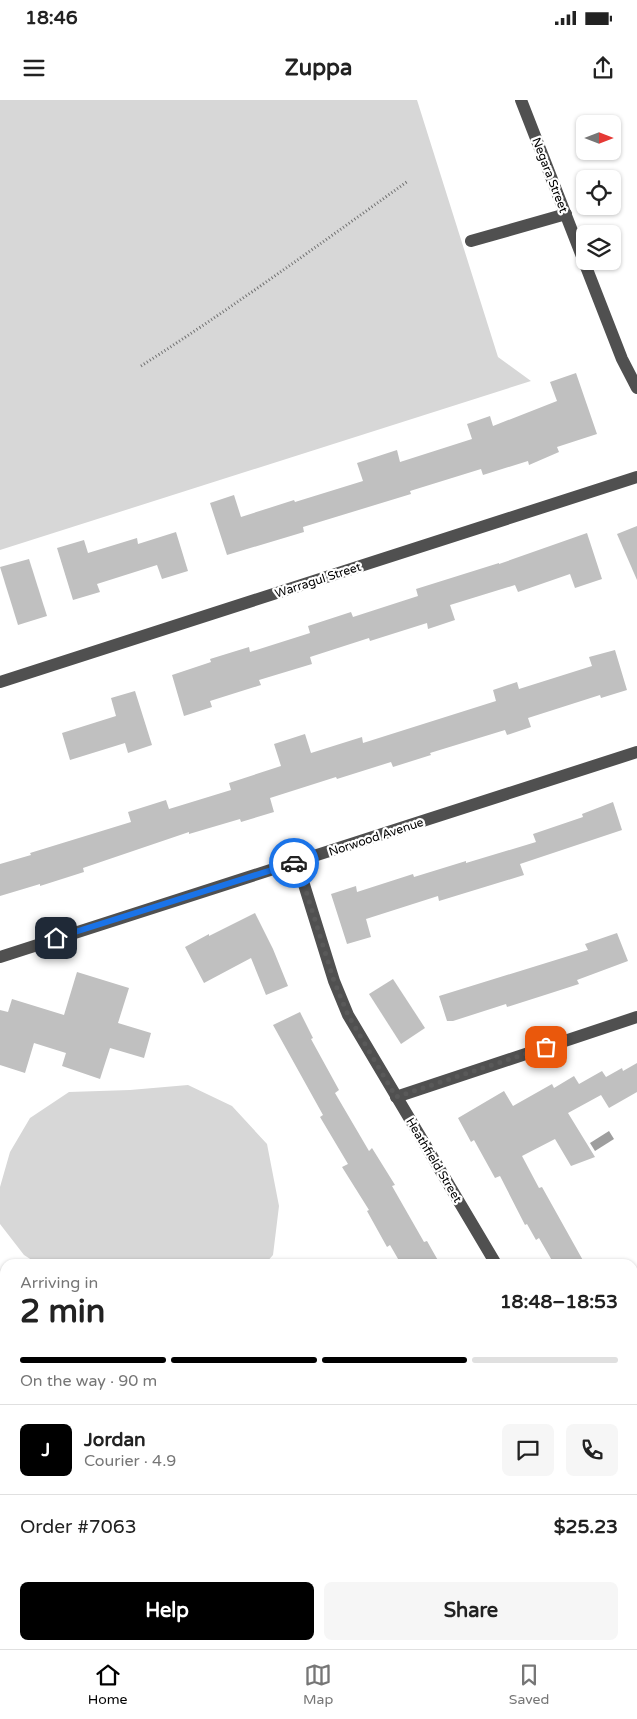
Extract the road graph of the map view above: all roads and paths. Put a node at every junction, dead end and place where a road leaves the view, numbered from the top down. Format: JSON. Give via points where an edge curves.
{"nodes":[{"id":1,"x":521,"y":100,"type":"edge"},
{"id":2,"x":408,"y":181,"type":"dead end"},
{"id":3,"x":566,"y":214,"type":"junction"},
{"id":4,"x":471,"y":241,"type":"dead end"},
{"id":5,"x":141,"y":366,"type":"dead end"},
{"id":6,"x":637,"y":388,"type":"edge"},
{"id":7,"x":637,"y":477,"type":"edge"},
{"id":8,"x":0,"y":682,"type":"edge"},
{"id":9,"x":637,"y":752,"type":"edge"},
{"id":10,"x":297,"y":862,"type":"junction"},
{"id":11,"x":0,"y":957,"type":"edge"},
{"id":12,"x":637,"y":1017,"type":"edge"},
{"id":13,"x":396,"y":1097,"type":"junction"},
{"id":14,"x":493,"y":1259,"type":"edge"}],
"edges":[{"from":1,"to":3,"type":"street","name":"Negara Street"},
{"from":2,"to":5,"type":"path"},
{"from":3,"to":4,"type":"street"},
{"from":3,"to":6,"type":"street","name":"Negara Street","via":[[622,359]]},
{"from":7,"to":8,"type":"street","name":"Warragul Street"},
{"from":9,"to":10,"type":"street","name":"Norwood Avenue"},
{"from":10,"to":11,"type":"street","name":"Norwood Avenue"},
{"from":10,"to":13,"type":"street","name":"Heathfield Street","via":[[344,1006]]},
{"from":12,"to":13,"type":"street"},
{"from":13,"to":14,"type":"street","name":"Heathfield Street"}]}
